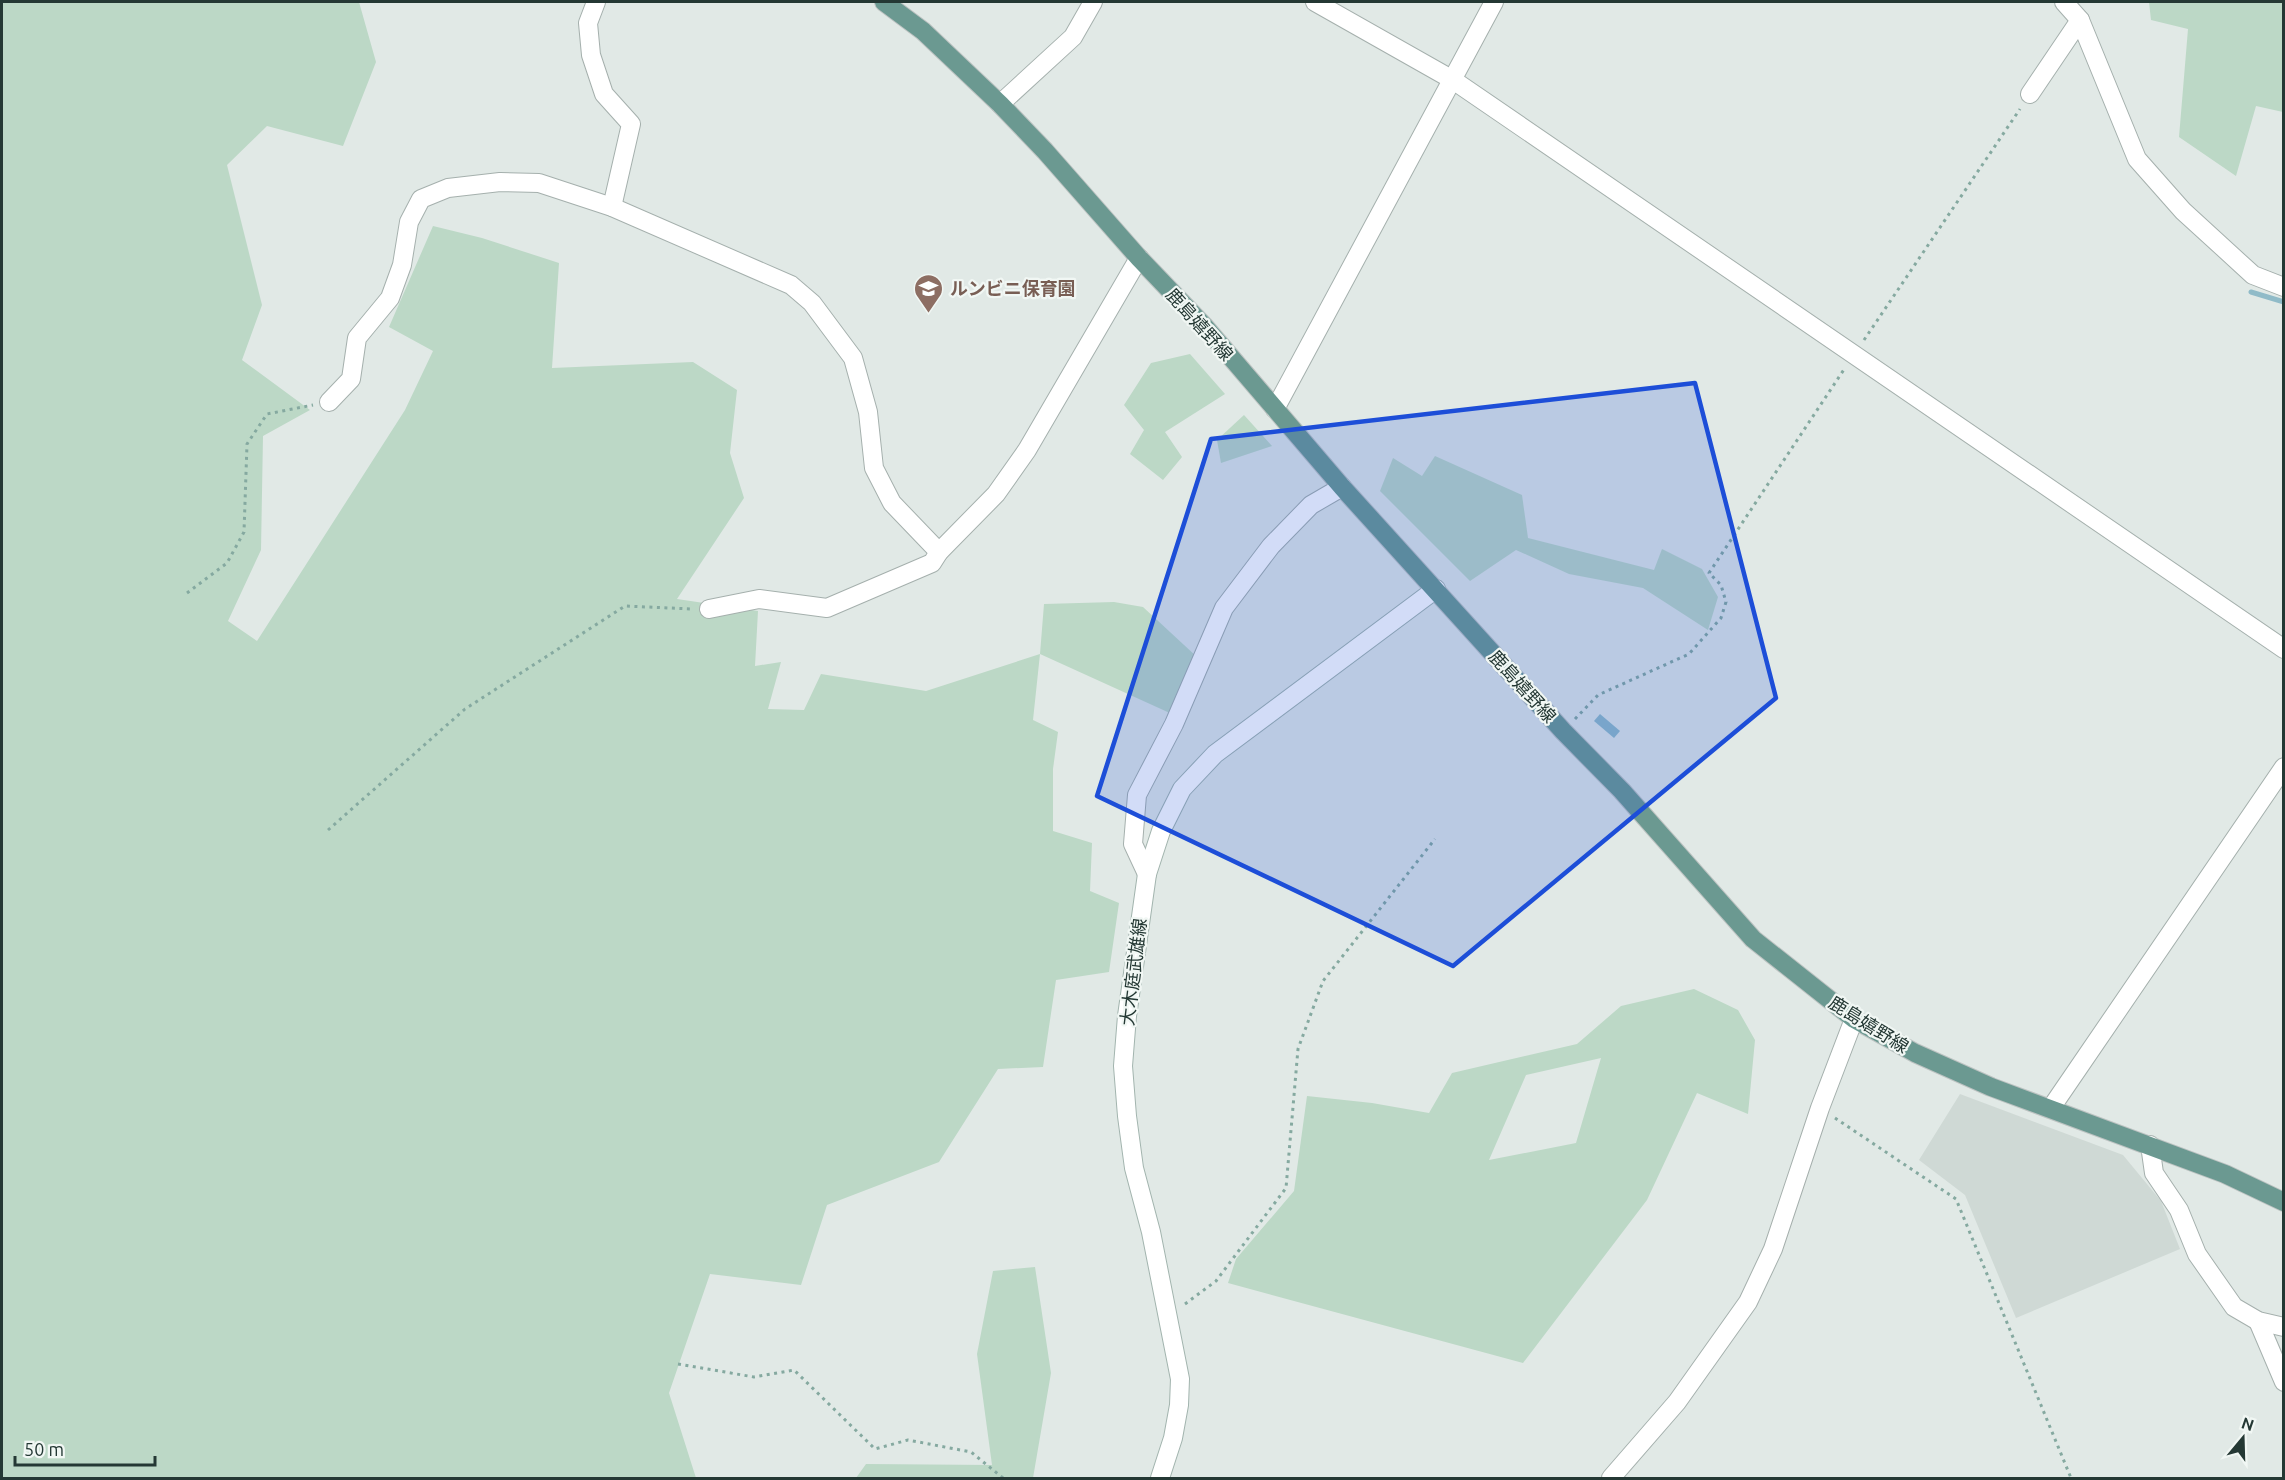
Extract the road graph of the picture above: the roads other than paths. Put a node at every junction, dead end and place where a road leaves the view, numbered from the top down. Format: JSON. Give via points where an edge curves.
{"nodes":[{"id":1,"x":596,"y":2,"type":"edge"},
{"id":2,"x":884,"y":2,"type":"edge"},
{"id":3,"x":1093,"y":2,"type":"edge"},
{"id":4,"x":1315,"y":2,"type":"edge"},
{"id":5,"x":1494,"y":2,"type":"edge"},
{"id":6,"x":2064,"y":2,"type":"edge"},
{"id":7,"x":2080,"y":20,"type":"junction"},
{"id":8,"x":1453,"y":80,"type":"junction"},
{"id":9,"x":2030,"y":94,"type":"road end"},
{"id":10,"x":1000,"y":104,"type":"junction"},
{"id":11,"x":612,"y":207,"type":"junction"},
{"id":12,"x":1139,"y":258,"type":"junction"},
{"id":13,"x":2283,"y":287,"type":"edge"},
{"id":14,"x":329,"y":402,"type":"road end"},
{"id":15,"x":1275,"y":409,"type":"junction"},
{"id":16,"x":1342,"y":487,"type":"junction"},
{"id":17,"x":939,"y":552,"type":"junction"},
{"id":18,"x":1436,"y":589,"type":"junction"},
{"id":19,"x":709,"y":609,"type":"road end"},
{"id":20,"x":2283,"y":649,"type":"edge"},
{"id":21,"x":2283,"y":767,"type":"edge"},
{"id":22,"x":1147,"y":874,"type":"junction"},
{"id":23,"x":1854,"y":1019,"type":"junction"},
{"id":24,"x":2051,"y":1108,"type":"junction"},
{"id":25,"x":2150,"y":1145,"type":"junction"},
{"id":26,"x":2283,"y":1202,"type":"edge"},
{"id":27,"x":2258,"y":1321,"type":"junction"},
{"id":28,"x":2283,"y":1327,"type":"edge"},
{"id":29,"x":2283,"y":1382,"type":"edge"},
{"id":30,"x":1160,"y":1479,"type":"edge"},
{"id":31,"x":1611,"y":1479,"type":"edge"}],
"edges":[{"from":1,"to":11,"type":"street","via":[[588,23],[591,55],[604,94],[631,124]]},
{"from":2,"to":10,"type":"main road","name":"鹿島嬉野線","via":[[922,31]]},
{"from":3,"to":10,"type":"street","via":[[1073,37]]},
{"from":4,"to":8,"type":"street"},
{"from":5,"to":8,"type":"street"},
{"from":6,"to":7,"type":"street"},
{"from":7,"to":9,"type":"street"},
{"from":7,"to":13,"type":"street","via":[[2137,159],[2183,211],[2253,275]]},
{"from":8,"to":15,"type":"street"},
{"from":8,"to":20,"type":"street"},
{"from":10,"to":12,"type":"main road","name":"鹿島嬉野線"},
{"from":11,"to":14,"type":"street","via":[[539,183],[500,182],[448,188],[421,200],[409,222],[402,265],[390,298],[357,338],[351,379]]},
{"from":11,"to":17,"type":"street","via":[[790,285],[812,303],[853,358],[868,412],[874,468],[892,503]]},
{"from":12,"to":15,"type":"main road","name":"鹿島嬉野線"},
{"from":12,"to":17,"type":"street","via":[[1027,450],[996,494]]},
{"from":15,"to":16,"type":"main road","name":"鹿島嬉野線"},
{"from":16,"to":18,"type":"main road","name":"鹿島嬉野線"},
{"from":16,"to":22,"type":"street","via":[[1311,506],[1271,546],[1224,608],[1174,724],[1137,795],[1133,844]]},
{"from":17,"to":19,"type":"street","via":[[932,563],[827,608],[759,599]]},
{"from":18,"to":22,"type":"street","name":"大木庭武雄線","via":[[1215,753],[1182,789],[1161,831]]},
{"from":18,"to":23,"type":"main road","name":"鹿島嬉野線","via":[[1753,939]]},
{"from":21,"to":24,"type":"street"},
{"from":22,"to":30,"type":"street","name":"大木庭武雄線","via":[[1123,1066],[1134,1168],[1180,1379],[1173,1438]]},
{"from":23,"to":24,"type":"main road","name":"鹿島嬉野線","via":[[1915,1053],[1991,1087]]},
{"from":23,"to":31,"type":"street","via":[[1773,1249],[1748,1302],[1677,1402]]},
{"from":24,"to":25,"type":"main road","name":"鹿島嬉野線"},
{"from":25,"to":26,"type":"main road","name":"鹿島嬉野線"},
{"from":25,"to":27,"type":"street","via":[[2154,1173],[2178,1210],[2197,1254],[2234,1307]]},
{"from":27,"to":28,"type":"street"},
{"from":27,"to":29,"type":"street"}]}
